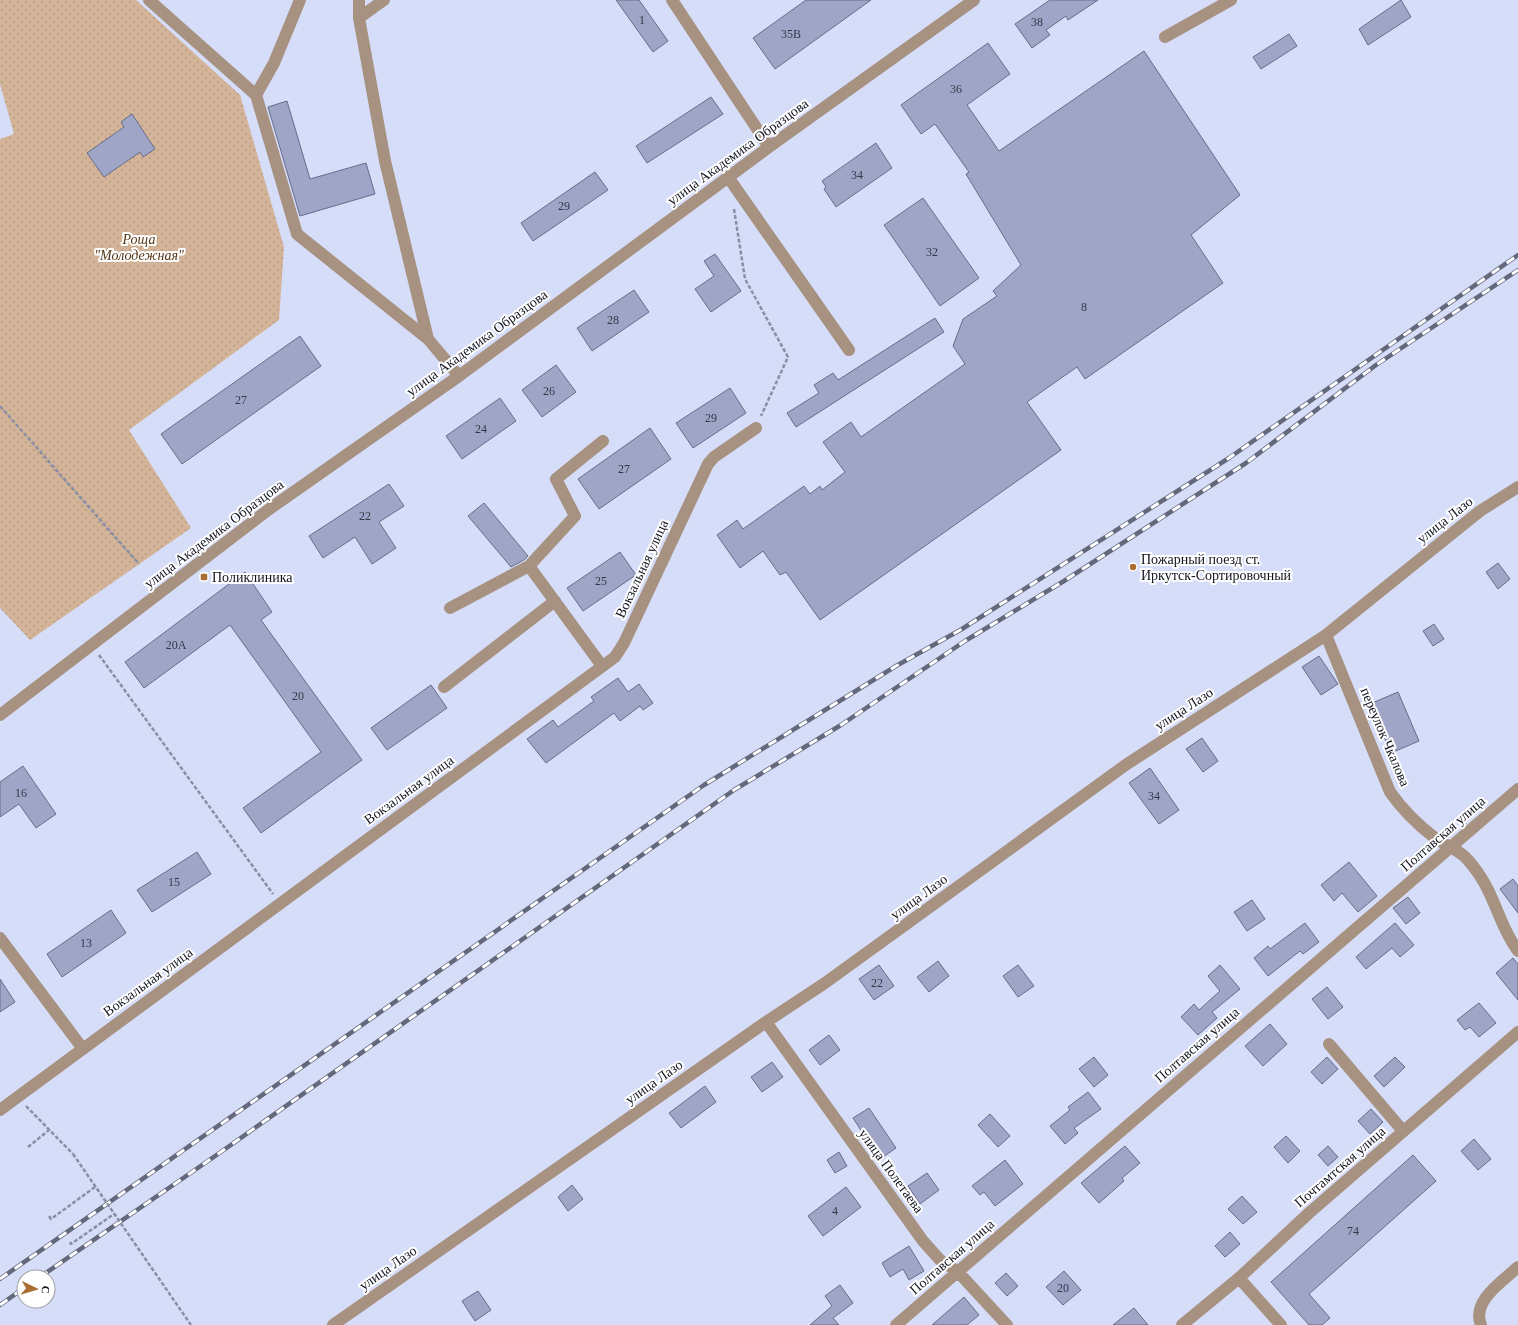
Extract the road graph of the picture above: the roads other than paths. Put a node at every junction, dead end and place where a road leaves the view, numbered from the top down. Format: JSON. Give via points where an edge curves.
{"nodes":[{"id":1,"x":149,"y":0,"type":"edge"},
{"id":2,"x":300,"y":0,"type":"edge"},
{"id":3,"x":359,"y":0,"type":"edge"},
{"id":4,"x":384,"y":0,"type":"edge"},
{"id":5,"x":672,"y":0,"type":"edge"},
{"id":6,"x":974,"y":0,"type":"edge"},
{"id":7,"x":1231,"y":0,"type":"edge"},
{"id":8,"x":359,"y":18,"type":"junction"},
{"id":9,"x":1165,"y":37,"type":"dead end"},
{"id":10,"x":256,"y":95,"type":"junction"},
{"id":11,"x":769,"y":147,"type":"junction"},
{"id":12,"x":728,"y":177,"type":"junction"},
{"id":13,"x":428,"y":339,"type":"junction"},
{"id":14,"x":849,"y":350,"type":"dead end"},
{"id":15,"x":459,"y":376,"type":"junction"},
{"id":16,"x":756,"y":428,"type":"road end"},
{"id":17,"x":603,"y":441,"type":"dead end"},
{"id":18,"x":1518,"y":487,"type":"edge"},
{"id":19,"x":529,"y":566,"type":"junction"},
{"id":20,"x":555,"y":601,"type":"junction"},
{"id":21,"x":450,"y":608,"type":"dead end"},
{"id":22,"x":1326,"y":635,"type":"junction"},
{"id":23,"x":602,"y":666,"type":"junction"},
{"id":24,"x":444,"y":687,"type":"dead end"},
{"id":25,"x":0,"y":715,"type":"edge"},
{"id":26,"x":1518,"y":789,"type":"edge"},
{"id":27,"x":1451,"y":846,"type":"junction"},
{"id":28,"x":0,"y":938,"type":"edge"},
{"id":29,"x":1518,"y":951,"type":"edge"},
{"id":30,"x":766,"y":1022,"type":"junction"},
{"id":31,"x":1518,"y":1032,"type":"edge"},
{"id":32,"x":1329,"y":1044,"type":"dead end"},
{"id":33,"x":82,"y":1049,"type":"junction"},
{"id":34,"x":0,"y":1110,"type":"edge"},
{"id":35,"x":1404,"y":1132,"type":"junction"},
{"id":36,"x":1518,"y":1267,"type":"edge"},
{"id":37,"x":958,"y":1272,"type":"junction"},
{"id":38,"x":1239,"y":1278,"type":"junction"},
{"id":39,"x":333,"y":1325,"type":"edge"},
{"id":40,"x":896,"y":1325,"type":"edge"},
{"id":41,"x":1007,"y":1325,"type":"edge"},
{"id":42,"x":1182,"y":1325,"type":"edge"},
{"id":43,"x":1281,"y":1325,"type":"edge"},
{"id":44,"x":1481,"y":1325,"type":"edge"}],
"edges":[{"from":1,"to":10,"type":"street"},
{"from":2,"to":10,"type":"street","via":[[274,63]]},
{"from":3,"to":8,"type":"street"},
{"from":4,"to":8,"type":"street"},
{"from":5,"to":11,"type":"street"},
{"from":6,"to":11,"type":"street","name":"улица Академика Образцова"},
{"from":7,"to":9,"type":"street"},
{"from":8,"to":13,"type":"street","via":[[385,161]]},
{"from":10,"to":13,"type":"street","via":[[297,234]]},
{"from":11,"to":12,"type":"street","name":"улица Академика Образцова"},
{"from":12,"to":14,"type":"street"},
{"from":12,"to":15,"type":"street","name":"улица Академика Образцова"},
{"from":13,"to":15,"type":"street"},
{"from":15,"to":25,"type":"street","name":"улица Академика Образцова","via":[[268,510]]},
{"from":16,"to":23,"type":"street","name":"Вокзальная улица","via":[[708,464],[624,643],[615,657]]},
{"from":17,"to":19,"type":"street","via":[[556,479],[575,516]]},
{"from":18,"to":22,"type":"street","name":"улица Лазо","via":[[1480,510]]},
{"from":19,"to":20,"type":"street"},
{"from":19,"to":21,"type":"street"},
{"from":20,"to":23,"type":"street"},
{"from":20,"to":24,"type":"street"},
{"from":22,"to":27,"type":"street","name":"переулок Чкалова","via":[[1390,792],[1400,806],[1436,839]]},
{"from":22,"to":30,"type":"street","name":"улица Лазо","via":[[1128,764],[825,983]]},
{"from":23,"to":33,"type":"street","name":"Вокзальная улица"},
{"from":26,"to":27,"type":"street","name":"Полтавская улица"},
{"from":27,"to":29,"type":"street","name":"переулок Чкалова","via":[[1464,856],[1487,888],[1504,929]]},
{"from":27,"to":37,"type":"street","name":"Полтавская улица"},
{"from":28,"to":33,"type":"street"},
{"from":30,"to":37,"type":"street","name":"улица Полетаева","via":[[923,1241],[940,1260]]},
{"from":30,"to":39,"type":"street","name":"улица Лазо"},
{"from":31,"to":35,"type":"street","name":"Почтамтская улица"},
{"from":32,"to":35,"type":"street"},
{"from":33,"to":34,"type":"street","name":"Вокзальная улица"},
{"from":35,"to":38,"type":"street","name":"Почтамтская улица","via":[[1309,1213]]},
{"from":36,"to":44,"type":"street","via":[[1481,1304]]},
{"from":37,"to":40,"type":"street","name":"Полтавская улица"},
{"from":37,"to":41,"type":"street","name":"улица Полетаева"},
{"from":38,"to":42,"type":"street","name":"Почтамтская улица"},
{"from":38,"to":43,"type":"street"}]}
